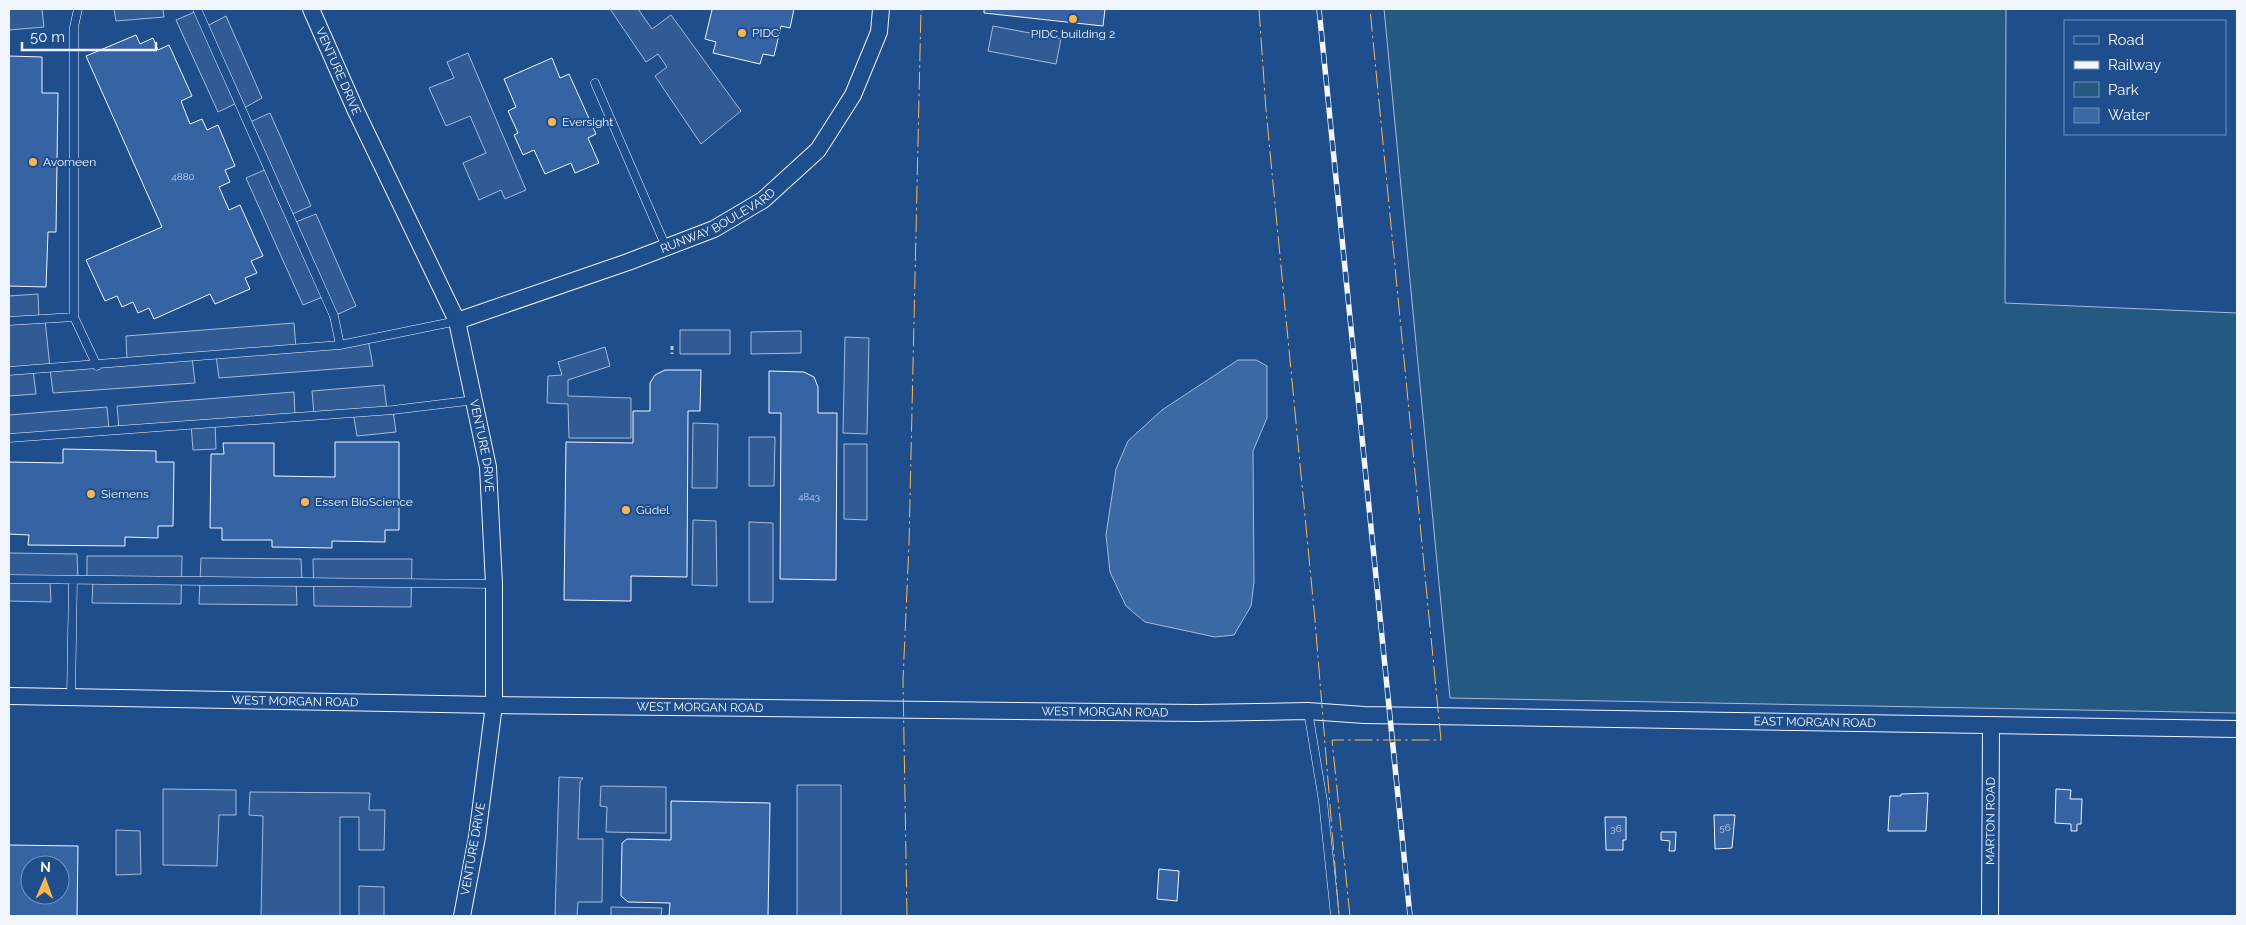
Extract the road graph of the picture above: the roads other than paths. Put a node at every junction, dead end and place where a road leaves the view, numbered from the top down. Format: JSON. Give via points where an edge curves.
{"nodes":[{"id":1,"x":78,"y":9,"type":"edge"},
{"id":2,"x":197,"y":9,"type":"edge"},
{"id":3,"x":311,"y":9,"type":"edge"},
{"id":4,"x":881,"y":9,"type":"edge"},
{"id":5,"x":594,"y":83,"type":"dead end"},
{"id":6,"x":666,"y":247,"type":"junction"},
{"id":7,"x":74,"y":317,"type":"junction"},
{"id":8,"x":9,"y":321,"type":"edge"},
{"id":9,"x":457,"y":321,"type":"junction"},
{"id":10,"x":340,"y":344,"type":"junction"},
{"id":11,"x":97,"y":366,"type":"junction"},
{"id":12,"x":9,"y":371,"type":"edge"},
{"id":13,"x":475,"y":400,"type":"junction"},
{"id":14,"x":9,"y":438,"type":"edge"},
{"id":15,"x":9,"y":579,"type":"edge"},
{"id":16,"x":73,"y":580,"type":"junction"},
{"id":17,"x":494,"y":584,"type":"junction"},
{"id":18,"x":9,"y":696,"type":"edge"},
{"id":19,"x":71,"y":698,"type":"junction"},
{"id":20,"x":494,"y":705,"type":"junction"},
{"id":21,"x":1308,"y":711,"type":"junction"},
{"id":22,"x":1392,"y":714,"type":"joint"},
{"id":23,"x":1992,"y":726,"type":"junction"},
{"id":24,"x":2237,"y":729,"type":"edge"},
{"id":25,"x":462,"y":916,"type":"edge"},
{"id":26,"x":1336,"y":916,"type":"edge"},
{"id":27,"x":1990,"y":916,"type":"edge"}],
"edges":[{"from":1,"to":7,"type":"lane","via":[[74,27]]},
{"from":2,"to":10,"type":"lane","via":[[334,316]]},
{"from":3,"to":9,"type":"street","name":"VENTURE DRIVE"},
{"from":4,"to":6,"type":"street","name":"RUNWAY BOULEVARD","via":[[879,32],[854,95],[818,150],[763,200],[714,229]]},
{"from":5,"to":6,"type":"lane"},
{"from":6,"to":9,"type":"street","name":"RUNWAY BOULEVARD"},
{"from":7,"to":8,"type":"lane"},
{"from":7,"to":11,"type":"lane"},
{"from":9,"to":10,"type":"lane"},
{"from":9,"to":13,"type":"street","name":"VENTURE DRIVE"},
{"from":10,"to":11,"type":"lane"},
{"from":11,"to":12,"type":"lane"},
{"from":13,"to":14,"type":"lane","via":[[393,410]]},
{"from":13,"to":17,"type":"street","name":"VENTURE DRIVE","via":[[488,467]]},
{"from":15,"to":16,"type":"lane"},
{"from":16,"to":17,"type":"lane"},
{"from":16,"to":19,"type":"lane"},
{"from":17,"to":20,"type":"street","name":"VENTURE DRIVE"},
{"from":18,"to":19,"type":"street","name":"WEST MORGAN ROAD"},
{"from":19,"to":20,"type":"street","name":"WEST MORGAN ROAD"},
{"from":20,"to":21,"type":"street","name":"WEST MORGAN ROAD","via":[[1188,713]]},
{"from":20,"to":25,"type":"street","name":"VENTURE DRIVE","via":[[477,837]]},
{"from":21,"to":22,"type":"street","name":"WEST MORGAN ROAD"},
{"from":21,"to":26,"type":"lane","via":[[1323,800]]},
{"from":22,"to":23,"type":"street","name":"EAST MORGAN ROAD"},
{"from":23,"to":24,"type":"street","name":"EAST MORGAN ROAD"},
{"from":23,"to":27,"type":"street","name":"MARTON ROAD"}]}
